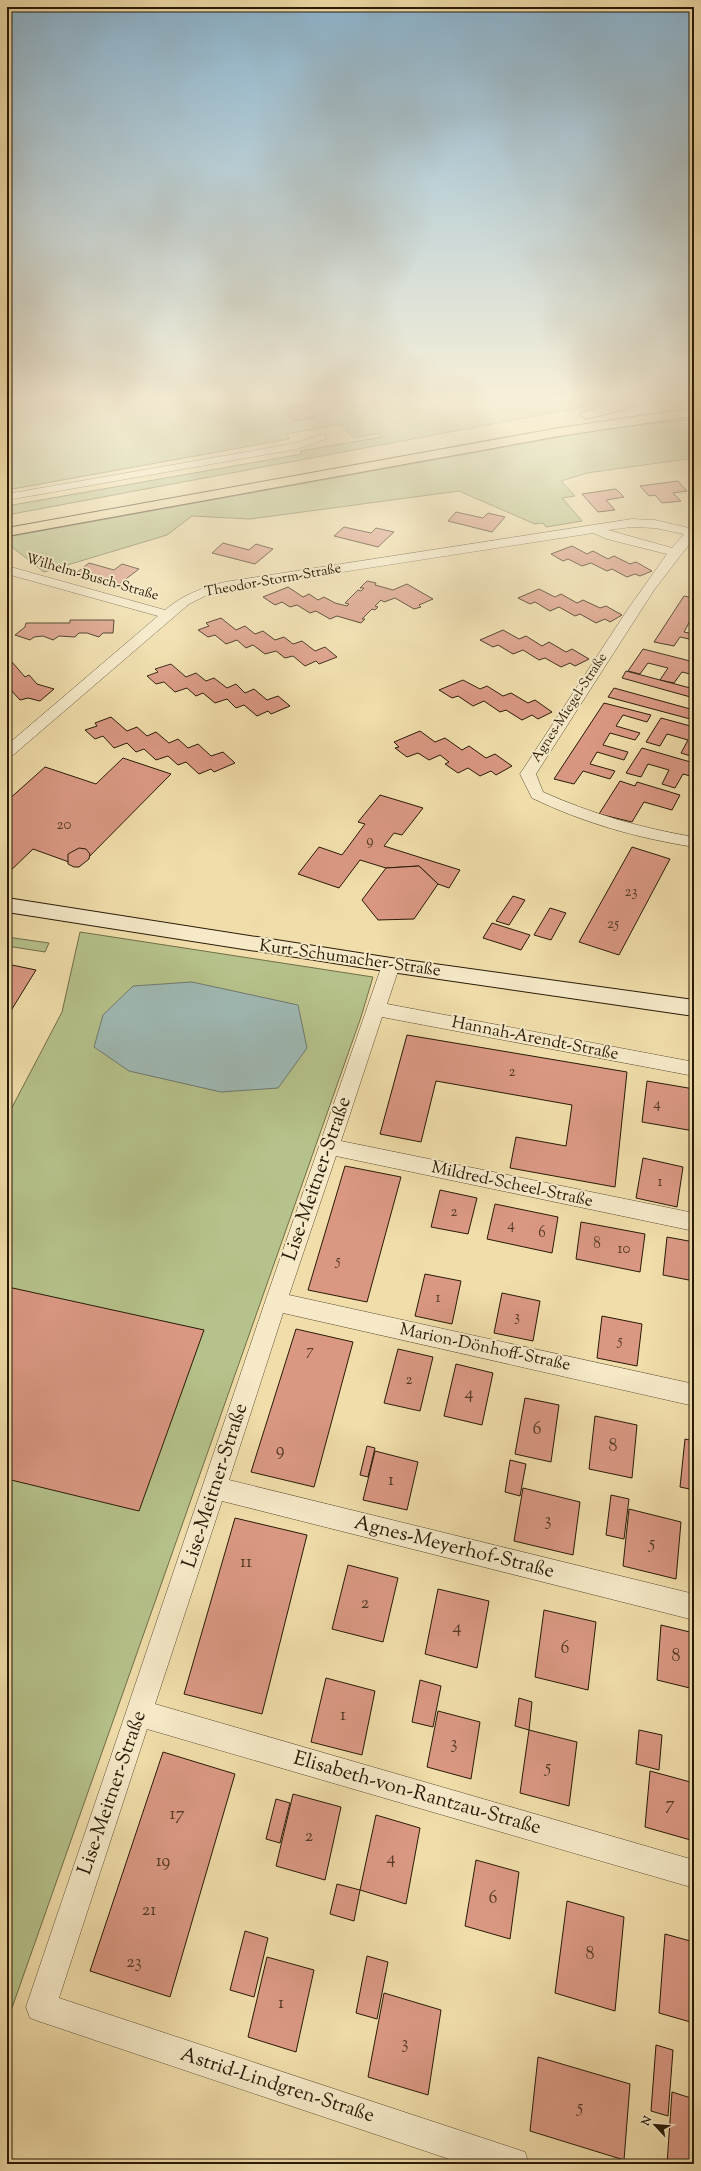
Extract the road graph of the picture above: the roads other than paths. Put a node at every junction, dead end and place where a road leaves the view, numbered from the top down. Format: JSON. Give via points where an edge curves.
{"nodes":[{"id":1,"x":145,"y":496,"type":"edge"},
{"id":2,"x":204,"y":496,"type":"edge"},
{"id":3,"x":7,"y":521,"type":"edge"},
{"id":4,"x":594,"y":529,"type":"junction"},
{"id":5,"x":693,"y":531,"type":"edge"},
{"id":6,"x":7,"y":532,"type":"edge"},
{"id":7,"x":676,"y":554,"type":"junction"},
{"id":8,"x":7,"y":570,"type":"edge"},
{"id":9,"x":168,"y":615,"type":"junction"},
{"id":10,"x":7,"y":753,"type":"edge"},
{"id":11,"x":694,"y":842,"type":"edge"},
{"id":12,"x":7,"y":905,"type":"edge"},
{"id":13,"x":391,"y":965,"type":"junction"},
{"id":14,"x":694,"y":1008,"type":"edge"},
{"id":15,"x":377,"y":1009,"type":"junction"},
{"id":16,"x":694,"y":1069,"type":"edge"},
{"id":17,"x":329,"y":1147,"type":"junction"},
{"id":18,"x":694,"y":1222,"type":"edge"},
{"id":19,"x":276,"y":1302,"type":"junction"},
{"id":20,"x":694,"y":1395,"type":"edge"},
{"id":21,"x":215,"y":1488,"type":"junction"},
{"id":22,"x":694,"y":1607,"type":"edge"},
{"id":23,"x":140,"y":1713,"type":"junction"},
{"id":24,"x":694,"y":1874,"type":"edge"},
{"id":25,"x":41,"y":2007,"type":"joint"},
{"id":26,"x":513,"y":2164,"type":"edge"}],
"edges":[{"from":1,"to":3,"type":"highway"},
{"from":2,"to":6,"type":"highway"},
{"from":4,"to":5,"type":"street","name":"Theodor-Storm-Straße","via":[[632,523]]},
{"from":4,"to":7,"type":"street"},
{"from":4,"to":9,"type":"street","name":"Theodor-Storm-Straße","via":[[225,586],[202,592],[184,601]]},
{"from":5,"to":7,"type":"street","name":"Agnes-Miegel-Straße"},
{"from":7,"to":11,"type":"street","name":"Agnes-Miegel-Straße","via":[[538,754],[528,774],[537,795],[558,806],[632,830]]},
{"from":8,"to":9,"type":"street","name":"Wilhelm-Busch-Straße"},
{"from":9,"to":10,"type":"street","name":"Theodor-Storm-Straße"},
{"from":12,"to":13,"type":"main road","name":"Kurt-Schumacher-Straße"},
{"from":13,"to":14,"type":"main road","name":"Kurt-Schumacher-Straße"},
{"from":13,"to":15,"type":"street","name":"Lise-Meitner-Straße"},
{"from":15,"to":16,"type":"street","name":"Hannah-Arendt-Straße"},
{"from":15,"to":17,"type":"street","name":"Lise-Meitner-Straße"},
{"from":17,"to":18,"type":"street","name":"Mildred-Scheel-Straße"},
{"from":17,"to":19,"type":"street","name":"Lise-Meitner-Straße"},
{"from":19,"to":20,"type":"street","name":"Marion-Dönhoff-Straße"},
{"from":19,"to":21,"type":"street","name":"Lise-Meitner-Straße"},
{"from":21,"to":22,"type":"street","name":"Agnes-Meyerhof-Straße"},
{"from":21,"to":23,"type":"street","name":"Lise-Meitner-Straße"},
{"from":23,"to":24,"type":"street","name":"Elisabeth-von-Rantzau-Straße"},
{"from":23,"to":25,"type":"street","name":"Lise-Meitner-Straße"},
{"from":25,"to":26,"type":"street","name":"Astrid-Lindgren-Straße"}]}
